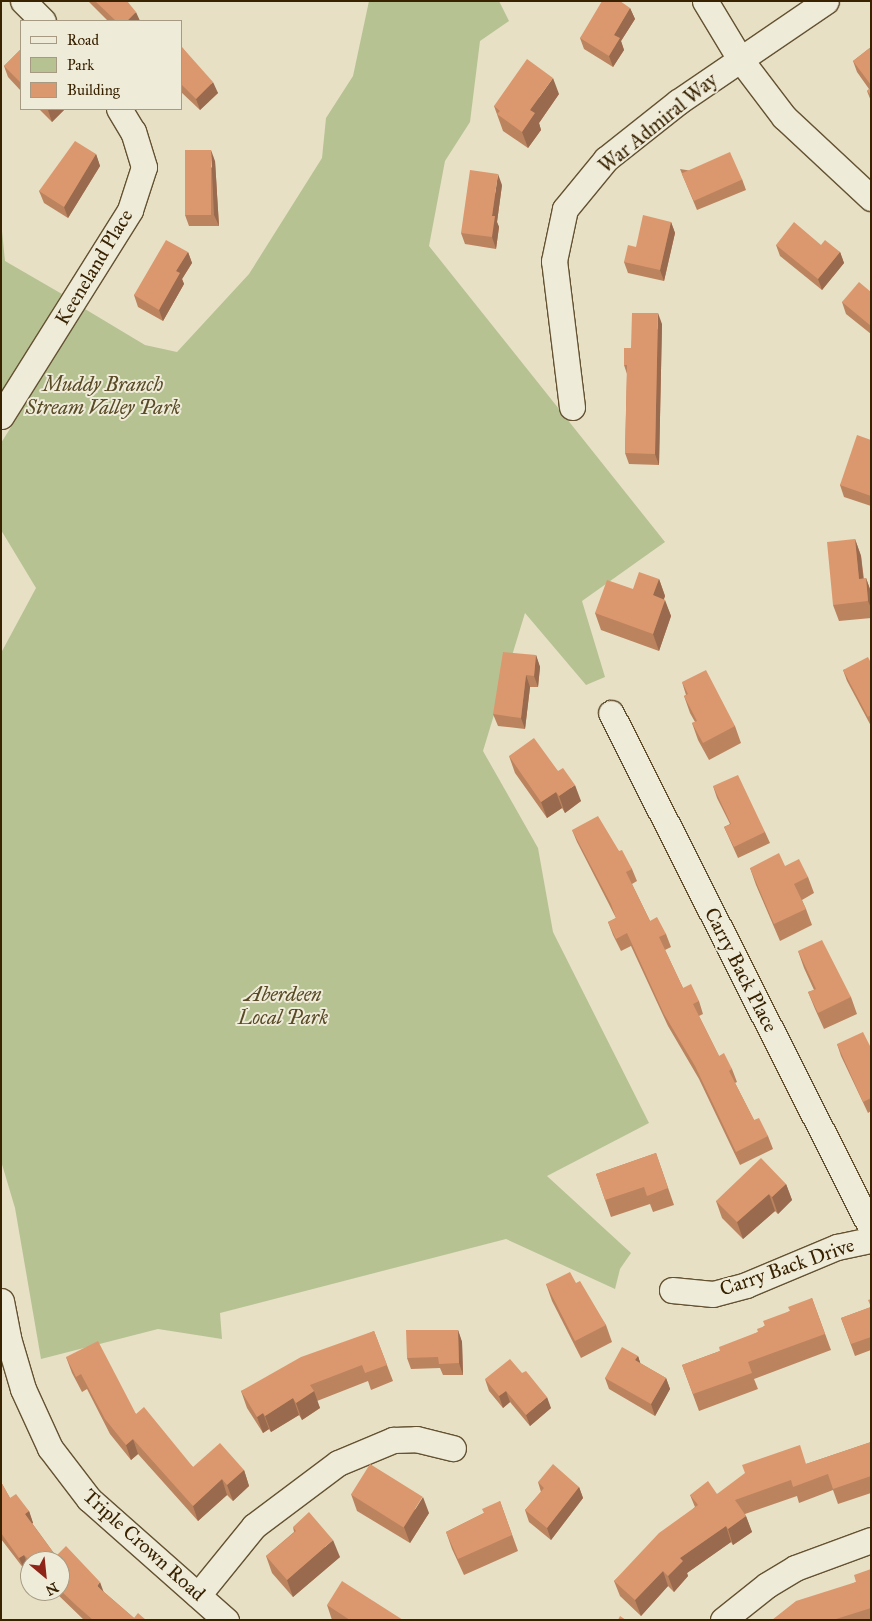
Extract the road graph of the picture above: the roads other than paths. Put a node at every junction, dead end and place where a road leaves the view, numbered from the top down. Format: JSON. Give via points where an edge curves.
{"nodes":[{"id":1,"x":23,"y":1,"type":"edge"},
{"id":2,"x":705,"y":1,"type":"edge"},
{"id":3,"x":826,"y":1,"type":"edge"},
{"id":4,"x":42,"y":20,"type":"edge"},
{"id":5,"x":740,"y":59,"type":"junction"},
{"id":6,"x":120,"y":110,"type":"edge"},
{"id":7,"x":871,"y":198,"type":"edge"},
{"id":8,"x":572,"y":407,"type":"dead end"},
{"id":9,"x":1,"y":416,"type":"edge"},
{"id":10,"x":610,"y":713,"type":"dead end"},
{"id":11,"x":871,"y":1228,"type":"edge"},
{"id":12,"x":871,"y":1240,"type":"edge"},
{"id":13,"x":672,"y":1290,"type":"dead end"},
{"id":14,"x":1,"y":1301,"type":"edge"},
{"id":15,"x":453,"y":1448,"type":"dead end"},
{"id":16,"x":871,"y":1540,"type":"edge"},
{"id":17,"x":198,"y":1595,"type":"junction"},
{"id":18,"x":226,"y":1620,"type":"edge"},
{"id":19,"x":723,"y":1620,"type":"edge"}],
"edges":[{"from":1,"to":4,"type":"street"},
{"from":2,"to":5,"type":"street"},
{"from":3,"to":5,"type":"street","name":"War Admiral Way"},
{"from":5,"to":7,"type":"street","via":[[784,117]]},
{"from":5,"to":8,"type":"street","name":"War Admiral Way","via":[[678,102],[606,159],[565,209],[554,261]]},
{"from":6,"to":9,"type":"street","name":"Keeneland Place","via":[[132,132],[144,167],[130,210]]},
{"from":10,"to":11,"type":"street","name":"Carry Back Place"},
{"from":12,"to":13,"type":"street","name":"Carry Back Drive","via":[[837,1247],[722,1292]]},
{"from":14,"to":17,"type":"street","name":"Triple Crown Road","via":[[23,1389],[50,1448],[89,1500]]},
{"from":15,"to":17,"type":"street","via":[[416,1439],[393,1440],[338,1464],[254,1526]]},
{"from":16,"to":19,"type":"street","via":[[794,1568]]},
{"from":17,"to":18,"type":"street","name":"Triple Crown Road"}]}
